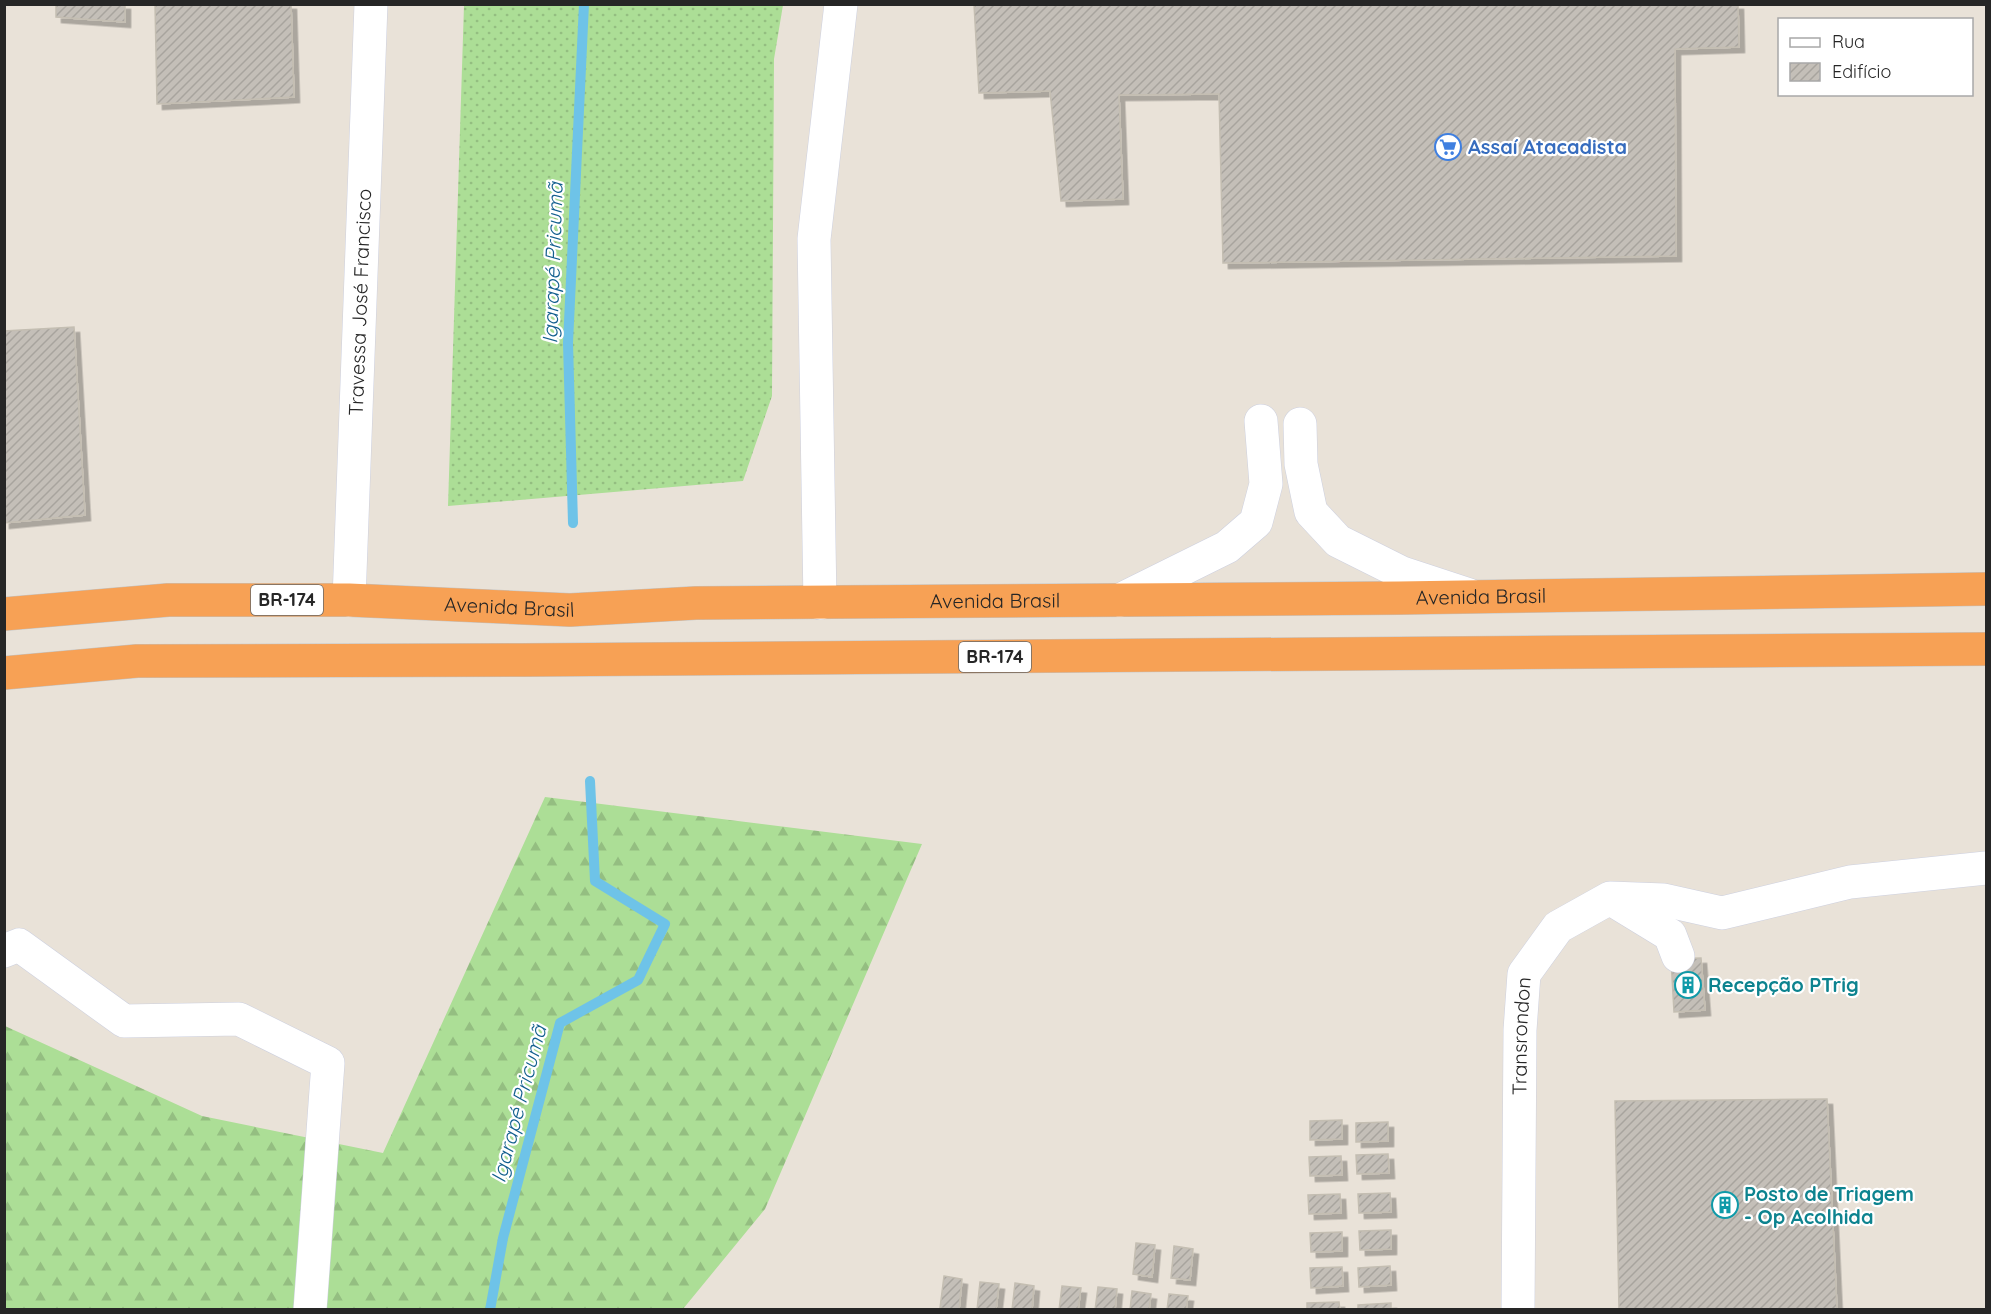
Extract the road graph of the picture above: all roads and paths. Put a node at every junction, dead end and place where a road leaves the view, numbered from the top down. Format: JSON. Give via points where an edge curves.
{"nodes":[{"id":1,"x":371,"y":4,"type":"edge"},
{"id":2,"x":841,"y":4,"type":"edge"},
{"id":3,"x":1261,"y":421,"type":"dead end"},
{"id":4,"x":1300,"y":424,"type":"dead end"},
{"id":5,"x":1986,"y":589,"type":"edge"},
{"id":6,"x":1473,"y":597,"type":"junction"},
{"id":7,"x":349,"y":600,"type":"junction"},
{"id":8,"x":1120,"y":600,"type":"junction"},
{"id":9,"x":820,"y":603,"type":"junction"},
{"id":10,"x":4,"y":614,"type":"edge"},
{"id":11,"x":1986,"y":649,"type":"edge"},
{"id":12,"x":4,"y":673,"type":"edge"},
{"id":13,"x":1986,"y":868,"type":"edge"},
{"id":14,"x":1610,"y":898,"type":"junction"},
{"id":15,"x":4,"y":951,"type":"edge"},
{"id":16,"x":1678,"y":956,"type":"dead end"},
{"id":17,"x":310,"y":1310,"type":"edge"},
{"id":18,"x":1518,"y":1310,"type":"edge"}],
"edges":[{"from":1,"to":7,"type":"street","name":"Travessa José Francisco"},
{"from":2,"to":9,"type":"street","via":[[814,238]]},
{"from":3,"to":8,"type":"street","via":[[1266,484],[1256,522],[1227,547]]},
{"from":4,"to":6,"type":"street","via":[[1301,464],[1311,512],[1338,541],[1402,573]]},
{"from":5,"to":6,"type":"highway","name":"Avenida Brasil","number":"BR-174"},
{"from":6,"to":8,"type":"highway","name":"Avenida Brasil","number":"BR-174"},
{"from":7,"to":9,"type":"highway","name":"Avenida Brasil","number":"BR-174","via":[[570,610],[696,603]]},
{"from":7,"to":10,"type":"highway","name":"Avenida Brasil","number":"BR-174","via":[[168,600]]},
{"from":8,"to":9,"type":"highway","name":"Avenida Brasil","number":"BR-174"},
{"from":11,"to":12,"type":"highway","number":"BR-174","via":[[148,661]]},
{"from":13,"to":14,"type":"street","via":[[1850,882],[1722,913],[1664,900]]},
{"from":14,"to":16,"type":"street","via":[[1670,935]]},
{"from":14,"to":18,"type":"street","name":"Transrondon","via":[[1558,927],[1524,974]]},
{"from":15,"to":17,"type":"street","via":[[19,945],[124,1021],[239,1018],[328,1063]]}]}
